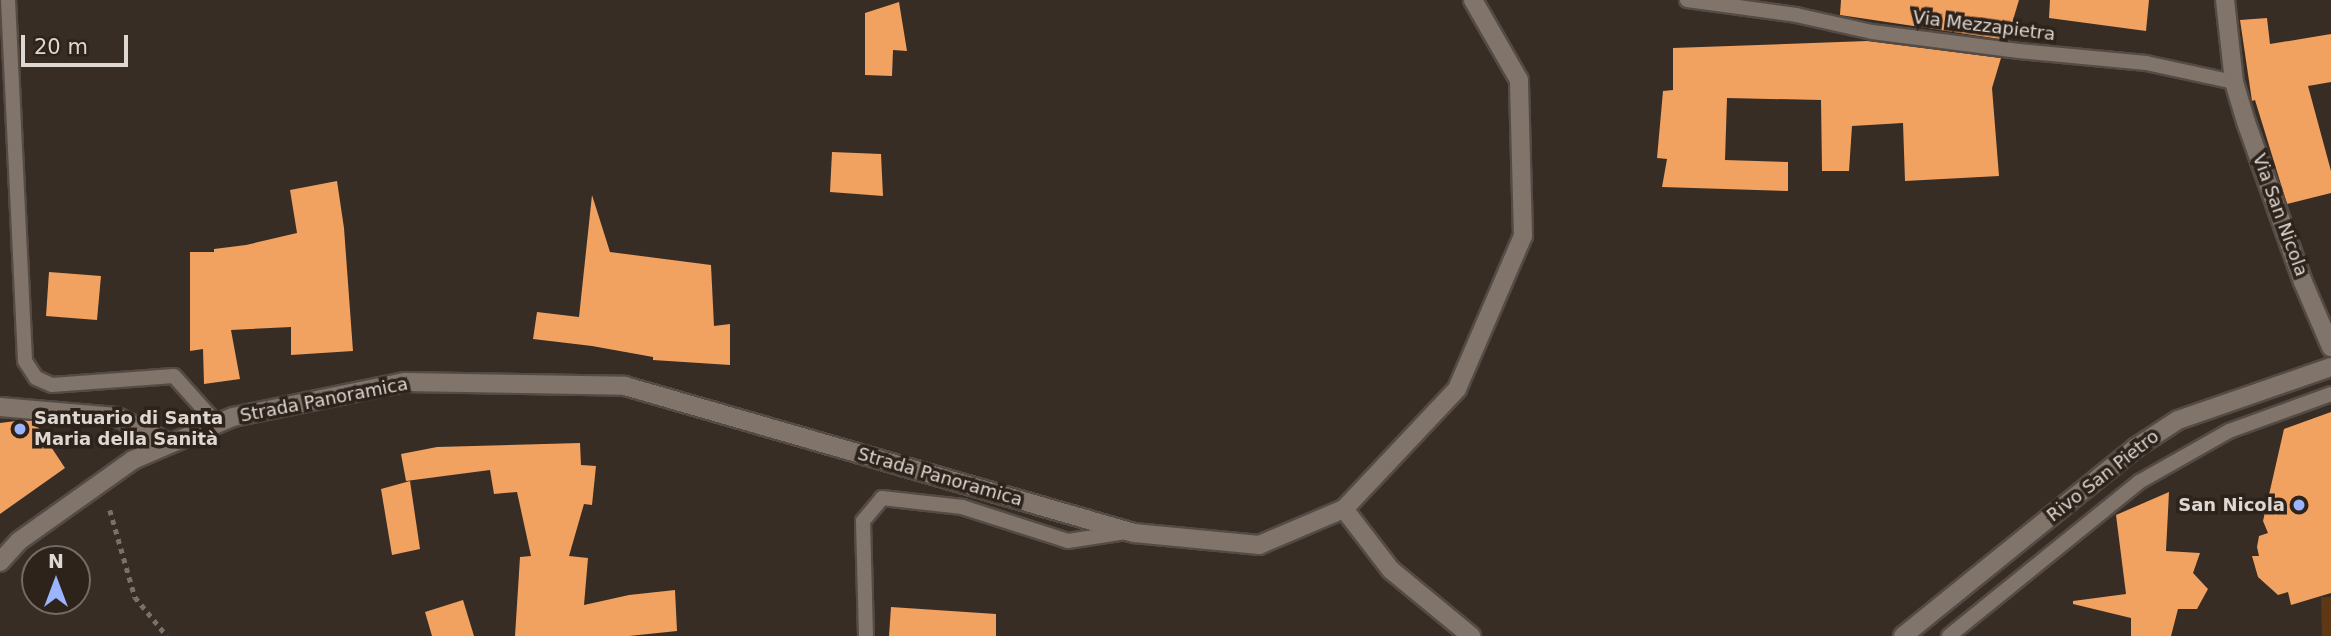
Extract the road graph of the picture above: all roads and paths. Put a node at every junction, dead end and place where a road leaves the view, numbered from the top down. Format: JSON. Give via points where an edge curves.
{"nodes":[{"id":1,"x":8,"y":0,"type":"edge"},
{"id":2,"x":1473,"y":0,"type":"edge"},
{"id":3,"x":1687,"y":0,"type":"edge"},
{"id":4,"x":2225,"y":0,"type":"edge"},
{"id":5,"x":2234,"y":82,"type":"junction"},
{"id":6,"x":2331,"y":347,"type":"edge"},
{"id":7,"x":2331,"y":366,"type":"edge"},
{"id":8,"x":2331,"y":394,"type":"edge"},
{"id":9,"x":0,"y":407,"type":"edge"},
{"id":10,"x":216,"y":423,"type":"junction"},
{"id":11,"x":170,"y":444,"type":"junction"},
{"id":12,"x":101,"y":482,"type":"junction"},
{"id":13,"x":1344,"y":509,"type":"junction"},
{"id":14,"x":1129,"y":531,"type":"junction"},
{"id":15,"x":0,"y":562,"type":"edge"},
{"id":16,"x":167,"y":636,"type":"edge"},
{"id":17,"x":866,"y":636,"type":"edge"},
{"id":18,"x":1471,"y":636,"type":"edge"},
{"id":19,"x":1903,"y":636,"type":"edge"},
{"id":20,"x":1949,"y":636,"type":"edge"}],
"edges":[{"from":1,"to":10,"type":"lane","via":[[25,361],[36,378],[52,385],[174,376]]},
{"from":2,"to":13,"type":"main road","name":"Strada Panoramica","via":[[1518,80],[1523,236],[1457,389]]},
{"from":3,"to":5,"type":"lane","name":"Via Mezzapietra","via":[[1796,15],[1872,32],[2146,63]]},
{"from":4,"to":5,"type":"main road","name":"Via San Nicola"},
{"from":5,"to":6,"type":"main road","name":"Via San Nicola","via":[[2295,260]]},
{"from":7,"to":19,"type":"main road","name":"Rivo San Pietro","via":[[2178,420],[2135,448]]},
{"from":8,"to":20,"type":"lane","via":[[2229,431],[2139,482]]},
{"from":9,"to":11,"type":"main road","via":[[117,417]]},
{"from":10,"to":11,"type":"main road","name":"Strada Panoramica"},
{"from":10,"to":14,"type":"main road","name":"Strada Panoramica","via":[[405,382],[625,386]]},
{"from":11,"to":12,"type":"main road","name":"Strada Panoramica","via":[[133,460]]},
{"from":12,"to":15,"type":"main road","name":"Strada Panoramica","via":[[19,541]]},
{"from":12,"to":16,"type":"path","via":[[135,597]]},
{"from":13,"to":14,"type":"main road","name":"Strada Panoramica","via":[[1259,545]]},
{"from":13,"to":18,"type":"main road","via":[[1391,570]]},
{"from":14,"to":17,"type":"lane","via":[[1068,541],[962,507],[882,498],[863,521]]}]}
